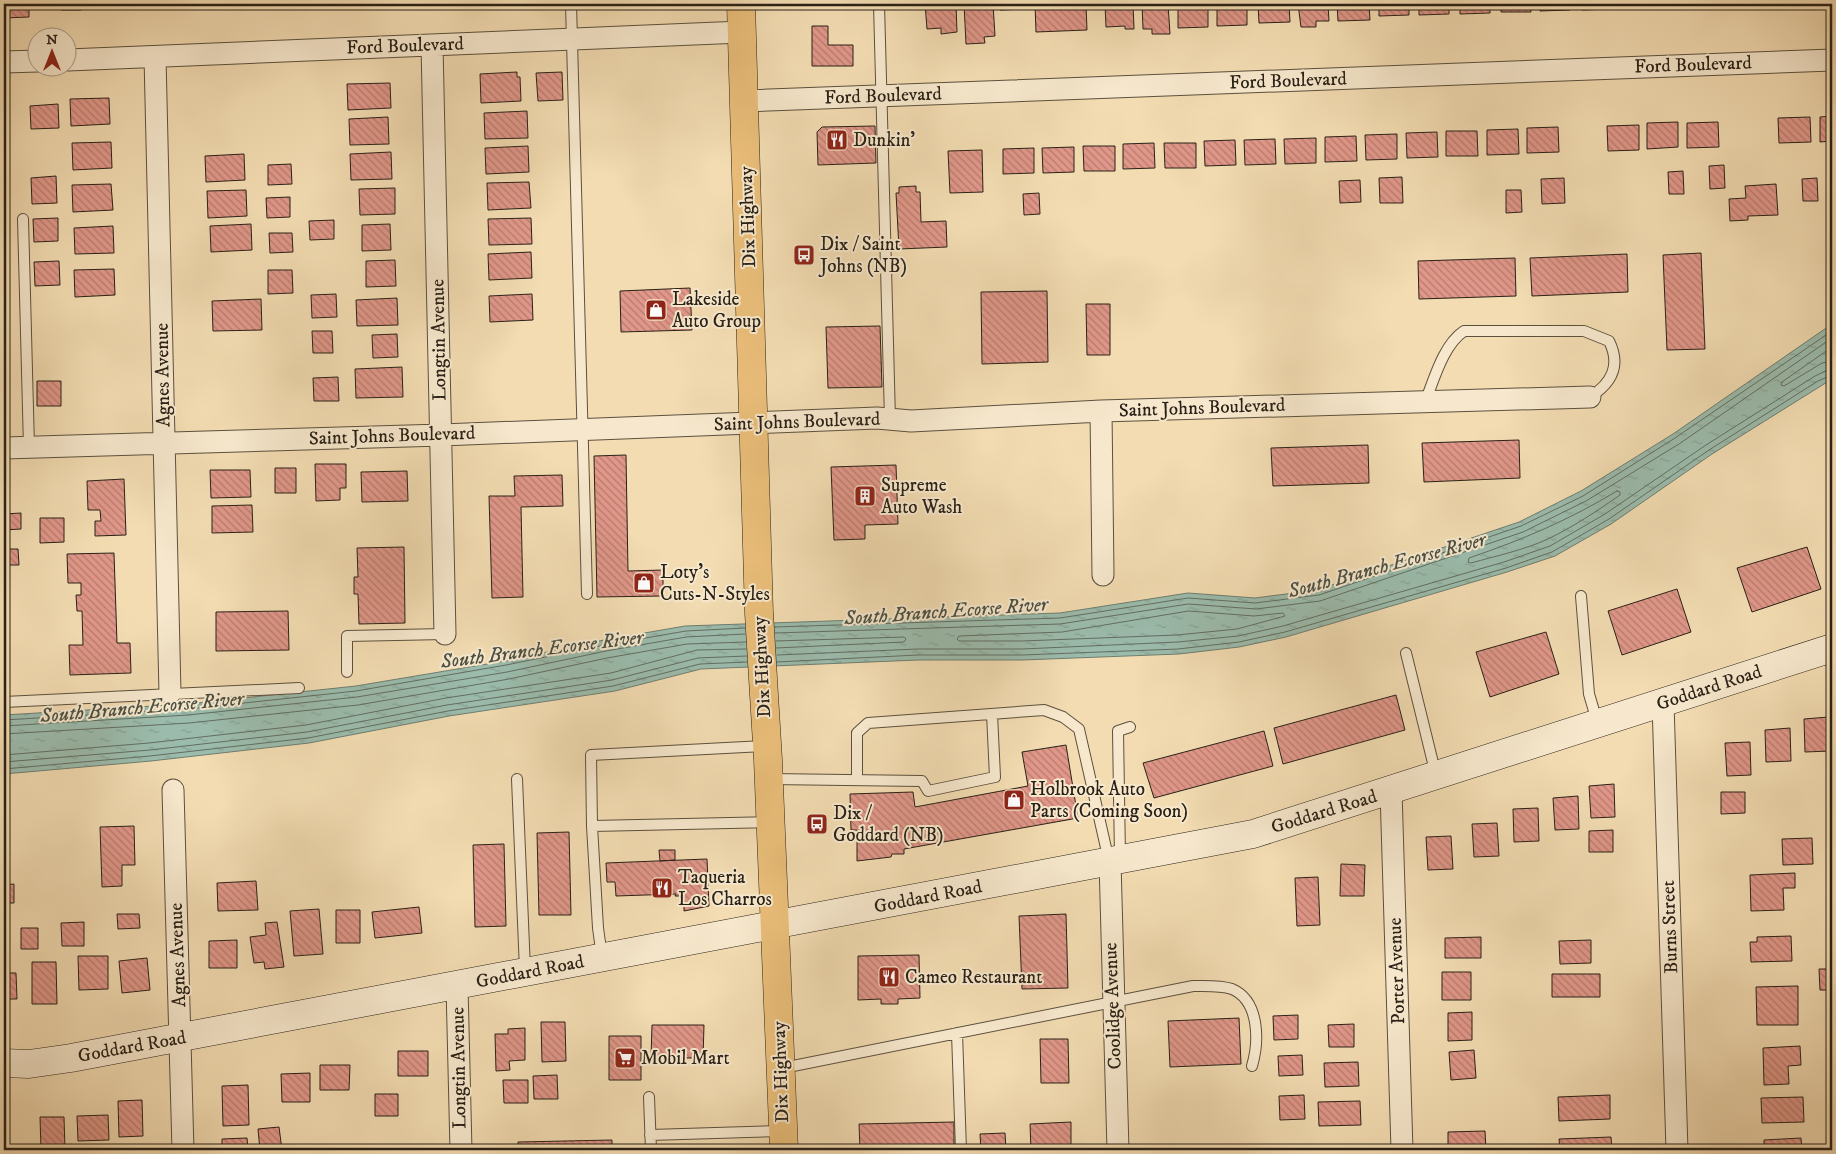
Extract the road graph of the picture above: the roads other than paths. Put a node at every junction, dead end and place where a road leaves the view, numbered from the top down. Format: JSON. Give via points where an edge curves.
{"nodes":[{"id":1,"x":571,"y":4,"type":"edge"},
{"id":2,"x":741,"y":4,"type":"edge"},
{"id":3,"x":878,"y":4,"type":"edge"},
{"id":4,"x":742,"y":32,"type":"junction"},
{"id":5,"x":572,"y":40,"type":"junction"},
{"id":6,"x":432,"y":45,"type":"junction"},
{"id":7,"x":155,"y":57,"type":"junction"},
{"id":8,"x":78,"y":60,"type":"edge"},
{"id":9,"x":1832,"y":60,"type":"edge"},
{"id":10,"x":28,"y":61,"type":"edge"},
{"id":11,"x":4,"y":62,"type":"edge"},
{"id":12,"x":881,"y":96,"type":"junction"},
{"id":13,"x":744,"y":101,"type":"junction"},
{"id":14,"x":23,"y":219,"type":"dead end"},
{"id":15,"x":1590,"y":397,"type":"joint"},
{"id":16,"x":1425,"y":402,"type":"junction"},
{"id":17,"x":1100,"y":411,"type":"junction"},
{"id":18,"x":890,"y":419,"type":"junction"},
{"id":19,"x":754,"y":424,"type":"junction"},
{"id":20,"x":582,"y":430,"type":"junction"},
{"id":21,"x":442,"y":435,"type":"junction"},
{"id":22,"x":164,"y":443,"type":"junction"},
{"id":23,"x":29,"y":447,"type":"junction"},
{"id":24,"x":4,"y":448,"type":"edge"},
{"id":25,"x":1103,"y":575,"type":"dead end"},
{"id":26,"x":587,"y":594,"type":"dead end"},
{"id":27,"x":1581,"y":596,"type":"dead end"},
{"id":28,"x":445,"y":634,"type":"joint"},
{"id":29,"x":1832,"y":648,"type":"edge"},
{"id":30,"x":1406,"y":653,"type":"dead end"},
{"id":31,"x":346,"y":672,"type":"dead end"},
{"id":32,"x":299,"y":688,"type":"dead end"},
{"id":33,"x":170,"y":693,"type":"junction"},
{"id":34,"x":4,"y":702,"type":"edge"},
{"id":35,"x":1663,"y":703,"type":"junction"},
{"id":36,"x":992,"y":714,"type":"junction"},
{"id":37,"x":1598,"y":724,"type":"junction"},
{"id":38,"x":1130,"y":727,"type":"dead end"},
{"id":39,"x":766,"y":746,"type":"junction"},
{"id":40,"x":1437,"y":776,"type":"junction"},
{"id":41,"x":517,"y":779,"type":"dead end"},
{"id":42,"x":769,"y":779,"type":"junction"},
{"id":43,"x":857,"y":780,"type":"junction"},
{"id":44,"x":173,"y":790,"type":"dead end"},
{"id":45,"x":1391,"y":791,"type":"junction"},
{"id":46,"x":770,"y":822,"type":"junction"},
{"id":47,"x":592,"y":826,"type":"junction"},
{"id":48,"x":1115,"y":861,"type":"junction"},
{"id":49,"x":775,"y":925,"type":"junction"},
{"id":50,"x":602,"y":958,"type":"junction"},
{"id":51,"x":525,"y":973,"type":"junction"},
{"id":52,"x":457,"y":986,"type":"junction"},
{"id":53,"x":1113,"y":1002,"type":"junction"},
{"id":54,"x":958,"y":1033,"type":"junction"},
{"id":55,"x":180,"y":1038,"type":"junction"},
{"id":56,"x":4,"y":1063,"type":"edge"},
{"id":57,"x":1252,"y":1066,"type":"dead end"},
{"id":58,"x":780,"y":1068,"type":"junction"},
{"id":59,"x":649,"y":1097,"type":"dead end"},
{"id":60,"x":650,"y":1135,"type":"junction"},
{"id":61,"x":784,"y":1141,"type":"edge"},
{"id":62,"x":183,"y":1150,"type":"edge"},
{"id":63,"x":461,"y":1150,"type":"edge"},
{"id":64,"x":651,"y":1150,"type":"edge"},
{"id":65,"x":961,"y":1150,"type":"edge"},
{"id":66,"x":1118,"y":1150,"type":"edge"},
{"id":67,"x":1402,"y":1150,"type":"edge"},
{"id":68,"x":1677,"y":1150,"type":"edge"}],
"edges":[{"from":1,"to":5,"type":"lane"},
{"from":2,"to":4,"type":"main road","name":"Dix Highway"},
{"from":3,"to":12,"type":"lane"},
{"from":4,"to":5,"type":"street","name":"Ford Boulevard"},
{"from":4,"to":13,"type":"main road","name":"Dix Highway"},
{"from":5,"to":6,"type":"street","name":"Ford Boulevard"},
{"from":5,"to":20,"type":"lane"},
{"from":6,"to":7,"type":"street","name":"Ford Boulevard"},
{"from":6,"to":21,"type":"street","name":"Longtin Avenue"},
{"from":7,"to":8,"type":"street","name":"Ford Boulevard"},
{"from":7,"to":22,"type":"street","name":"Agnes Avenue"},
{"from":9,"to":12,"type":"street","name":"Ford Boulevard"},
{"from":10,"to":11,"type":"street"},
{"from":12,"to":13,"type":"street","name":"Ford Boulevard"},
{"from":12,"to":18,"type":"lane"},
{"from":13,"to":19,"type":"main road","name":"Dix Highway"},
{"from":14,"to":23,"type":"lane"},
{"from":15,"to":16,"type":"street","name":"Saint Johns Boulevard"},
{"from":15,"to":16,"type":"lane","via":[[1611,379],[1614,352],[1609,341],[1584,331],[1464,332],[1448,349]]},
{"from":16,"to":17,"type":"street","name":"Saint Johns Boulevard"},
{"from":17,"to":18,"type":"street","name":"Saint Johns Boulevard","via":[[911,421]]},
{"from":17,"to":25,"type":"street"},
{"from":18,"to":19,"type":"street","name":"Saint Johns Boulevard"},
{"from":19,"to":20,"type":"street","name":"Saint Johns Boulevard"},
{"from":19,"to":39,"type":"main road","name":"Dix Highway"},
{"from":20,"to":21,"type":"street","name":"Saint Johns Boulevard"},
{"from":20,"to":26,"type":"lane"},
{"from":21,"to":22,"type":"street","name":"Saint Johns Boulevard"},
{"from":21,"to":28,"type":"street","name":"Longtin Avenue"},
{"from":22,"to":23,"type":"street","name":"Saint Johns Boulevard"},
{"from":22,"to":33,"type":"street","name":"Agnes Avenue"},
{"from":23,"to":24,"type":"street","name":"Saint Johns Boulevard"},
{"from":27,"to":37,"type":"lane","via":[[1589,694]]},
{"from":28,"to":31,"type":"lane","via":[[346,636]]},
{"from":29,"to":35,"type":"street","name":"Goddard Road"},
{"from":30,"to":40,"type":"lane"},
{"from":32,"to":33,"type":"lane"},
{"from":33,"to":34,"type":"lane"},
{"from":35,"to":37,"type":"street","name":"Goddard Road"},
{"from":35,"to":68,"type":"street","name":"Burns Street"},
{"from":36,"to":43,"type":"lane","via":[[868,723],[857,732]]},
{"from":36,"to":43,"type":"lane","via":[[995,777],[928,791],[922,781]]},
{"from":36,"to":48,"type":"lane","via":[[1044,710],[1063,717],[1079,729]]},
{"from":37,"to":40,"type":"street","name":"Goddard Road"},
{"from":38,"to":48,"type":"lane","via":[[1118,731]]},
{"from":39,"to":42,"type":"main road","name":"Dix Highway"},
{"from":39,"to":47,"type":"lane","via":[[591,755]]},
{"from":40,"to":45,"type":"street","name":"Goddard Road"},
{"from":41,"to":51,"type":"lane"},
{"from":42,"to":43,"type":"lane"},
{"from":42,"to":46,"type":"main road","name":"Dix Highway"},
{"from":44,"to":55,"type":"street","name":"Agnes Avenue"},
{"from":45,"to":48,"type":"street","name":"Goddard Road","via":[[1253,834]]},
{"from":45,"to":67,"type":"street","name":"Porter Avenue"},
{"from":46,"to":47,"type":"lane"},
{"from":46,"to":49,"type":"main road","name":"Dix Highway"},
{"from":47,"to":50,"type":"lane"},
{"from":48,"to":49,"type":"street","name":"Goddard Road"},
{"from":48,"to":53,"type":"street","name":"Coolidge Avenue"},
{"from":49,"to":50,"type":"street","name":"Goddard Road"},
{"from":49,"to":58,"type":"main road","name":"Dix Highway"},
{"from":50,"to":51,"type":"street","name":"Goddard Road"},
{"from":51,"to":52,"type":"street","name":"Goddard Road"},
{"from":52,"to":55,"type":"street","name":"Goddard Road"},
{"from":52,"to":63,"type":"street","name":"Longtin Avenue"},
{"from":53,"to":54,"type":"lane"},
{"from":53,"to":57,"type":"lane","via":[[1192,986],[1232,989],[1252,1010],[1257,1051]]},
{"from":53,"to":66,"type":"street","name":"Coolidge Avenue"},
{"from":54,"to":58,"type":"lane"},
{"from":54,"to":65,"type":"lane"},
{"from":55,"to":56,"type":"street","name":"Goddard Road","via":[[29,1064]]},
{"from":55,"to":62,"type":"street","name":"Agnes Avenue"},
{"from":58,"to":61,"type":"main road","name":"Dix Highway"},
{"from":59,"to":60,"type":"lane"},
{"from":60,"to":61,"type":"lane"},
{"from":60,"to":64,"type":"lane"}]}
